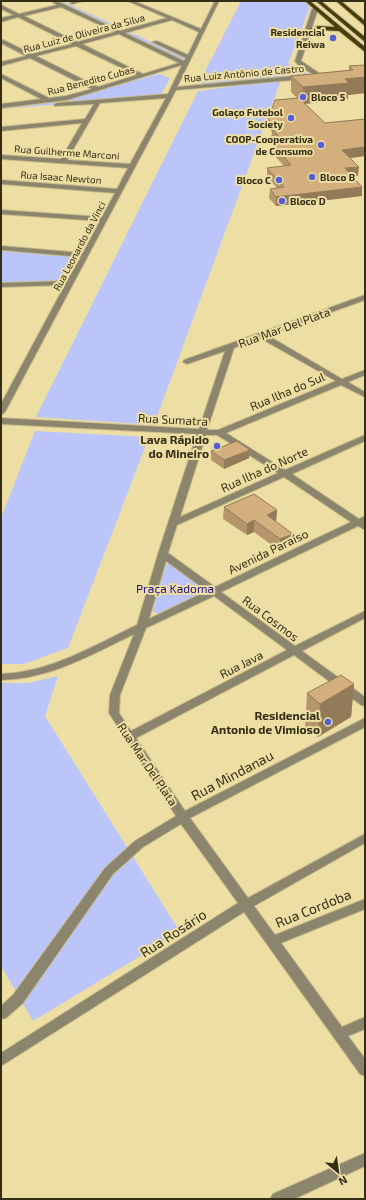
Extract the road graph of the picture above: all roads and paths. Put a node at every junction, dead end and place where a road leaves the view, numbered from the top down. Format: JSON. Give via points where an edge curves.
{"nodes":[{"id":1,"x":53,"y":1,"type":"edge"},
{"id":2,"x":81,"y":1,"type":"edge"},
{"id":3,"x":130,"y":1,"type":"edge"},
{"id":4,"x":217,"y":1,"type":"edge"},
{"id":5,"x":307,"y":1,"type":"edge"},
{"id":6,"x":318,"y":1,"type":"edge"},
{"id":7,"x":324,"y":1,"type":"edge"},
{"id":8,"x":338,"y":1,"type":"edge"},
{"id":9,"x":70,"y":2,"type":"edge"},
{"id":10,"x":62,"y":5,"type":"junction"},
{"id":11,"x":1,"y":7,"type":"edge"},
{"id":12,"x":315,"y":9,"type":"junction"},
{"id":13,"x":20,"y":16,"type":"junction"},
{"id":14,"x":171,"y":19,"type":"junction"},
{"id":15,"x":1,"y":20,"type":"edge"},
{"id":16,"x":365,"y":23,"type":"edge"},
{"id":17,"x":339,"y":29,"type":"junction"},
{"id":18,"x":129,"y":30,"type":"junction"},
{"id":19,"x":200,"y":31,"type":"junction"},
{"id":20,"x":308,"y":31,"type":"junction"},
{"id":21,"x":120,"y":33,"type":"junction"},
{"id":22,"x":365,"y":35,"type":"edge"},
{"id":23,"x":365,"y":40,"type":"edge"},
{"id":24,"x":1,"y":41,"type":"edge"},
{"id":25,"x":78,"y":44,"type":"junction"},
{"id":26,"x":365,"y":50,"type":"edge"},
{"id":27,"x":166,"y":55,"type":"junction"},
{"id":28,"x":32,"y":56,"type":"junction"},
{"id":29,"x":188,"y":57,"type":"junction"},
{"id":30,"x":184,"y":63,"type":"junction"},
{"id":31,"x":1,"y":64,"type":"edge"},
{"id":32,"x":156,"y":72,"type":"junction"},
{"id":33,"x":1,"y":76,"type":"edge"},
{"id":34,"x":143,"y":76,"type":"junction"},
{"id":35,"x":179,"y":76,"type":"junction"},
{"id":36,"x":97,"y":89,"type":"junction"},
{"id":37,"x":173,"y":89,"type":"junction"},
{"id":38,"x":170,"y":96,"type":"junction"},
{"id":39,"x":49,"y":101,"type":"junction"},
{"id":40,"x":98,"y":102,"type":"junction"},
{"id":41,"x":2,"y":108,"type":"edge"},
{"id":42,"x":86,"y":121,"type":"junction"},
{"id":43,"x":1,"y":129,"type":"edge"},
{"id":44,"x":1,"y":157,"type":"edge"},
{"id":45,"x":63,"y":161,"type":"junction"},
{"id":46,"x":132,"y":166,"type":"junction"},
{"id":47,"x":1,"y":182,"type":"edge"},
{"id":48,"x":119,"y":191,"type":"junction"},
{"id":49,"x":1,"y":212,"type":"edge"},
{"id":50,"x":104,"y":219,"type":"junction"},
{"id":51,"x":1,"y":248,"type":"edge"},
{"id":52,"x":86,"y":255,"type":"junction"},
{"id":53,"x":71,"y":283,"type":"junction"},
{"id":54,"x":1,"y":285,"type":"edge"},
{"id":55,"x":365,"y":297,"type":"edge"},
{"id":56,"x":261,"y":336,"type":"junction"},
{"id":57,"x":230,"y":347,"type":"junction"},
{"id":58,"x":187,"y":362,"type":"dead end"},
{"id":59,"x":365,"y":372,"type":"edge"},
{"id":60,"x":342,"y":381,"type":"junction"},
{"id":61,"x":365,"y":395,"type":"edge"},
{"id":62,"x":1,"y":412,"type":"edge"},
{"id":63,"x":1,"y":422,"type":"edge"},
{"id":64,"x":202,"y":432,"type":"junction"},
{"id":65,"x":219,"y":433,"type":"junction"},
{"id":66,"x":365,"y":438,"type":"edge"},
{"id":67,"x":284,"y":473,"type":"junction"},
{"id":68,"x":174,"y":523,"type":"junction"},
{"id":69,"x":362,"y":523,"type":"edge"},
{"id":70,"x":162,"y":554,"type":"junction"},
{"id":71,"x":215,"y":592,"type":"junction"},
{"id":72,"x":365,"y":614,"type":"edge"},
{"id":73,"x":140,"y":629,"type":"junction"},
{"id":74,"x":294,"y":651,"type":"junction"},
{"id":75,"x":1,"y":677,"type":"edge"},
{"id":76,"x":365,"y":702,"type":"edge"},
{"id":77,"x":365,"y":722,"type":"edge"},
{"id":78,"x":129,"y":737,"type":"junction"},
{"id":79,"x":183,"y":817,"type":"junction"},
{"id":80,"x":365,"y":838,"type":"edge"},
{"id":81,"x":247,"y":904,"type":"junction"},
{"id":82,"x":365,"y":904,"type":"edge"},
{"id":83,"x":273,"y":941,"type":"junction"},
{"id":84,"x":1,"y":1014,"type":"edge"},
{"id":85,"x":365,"y":1023,"type":"edge"},
{"id":86,"x":339,"y":1034,"type":"junction"},
{"id":87,"x":1,"y":1060,"type":"edge"},
{"id":88,"x":365,"y":1070,"type":"edge"},
{"id":89,"x":365,"y":1158,"type":"edge"},
{"id":90,"x":278,"y":1199,"type":"edge"}],
"edges":[{"from":1,"to":10,"type":"street"},
{"from":2,"to":9,"type":"street"},
{"from":3,"to":14,"type":"street"},
{"from":4,"to":19,"type":"street","name":"Rua Leonardo da Vinci"},
{"from":5,"to":12,"type":"main road"},
{"from":6,"to":23,"type":"main road"},
{"from":7,"to":22,"type":"main road"},
{"from":8,"to":16,"type":"main road"},
{"from":9,"to":18,"type":"street"},
{"from":10,"to":13,"type":"street"},
{"from":10,"to":21,"type":"street"},
{"from":11,"to":13,"type":"street"},
{"from":12,"to":17,"type":"main road"},
{"from":12,"to":20,"type":"street"},
{"from":13,"to":15,"type":"street"},
{"from":13,"to":25,"type":"street"},
{"from":14,"to":18,"type":"street","name":"Rua Luiz de Oliveira da Silva"},
{"from":14,"to":19,"type":"street"},
{"from":17,"to":20,"type":"main road","via":[[318,28]]},
{"from":17,"to":26,"type":"main road"},
{"from":18,"to":21,"type":"street","name":"Rua Luiz de Oliveira da Silva"},
{"from":18,"to":29,"type":"street"},
{"from":19,"to":29,"type":"street","name":"Rua Leonardo da Vinci"},
{"from":20,"to":37,"type":"street","name":"Rua Luiz Antônio de Castro","via":[[298,63],[323,75]]},
{"from":21,"to":25,"type":"street","name":"Rua Luiz de Oliveira da Silva"},
{"from":21,"to":27,"type":"street"},
{"from":24,"to":28,"type":"street"},
{"from":25,"to":28,"type":"street","name":"Rua Luiz de Oliveira da Silva"},
{"from":25,"to":34,"type":"street"},
{"from":27,"to":30,"type":"street"},
{"from":27,"to":32,"type":"street"},
{"from":28,"to":31,"type":"street","name":"Rua Luiz de Oliveira da Silva"},
{"from":28,"to":36,"type":"street"},
{"from":29,"to":30,"type":"street","name":"Rua Leonardo da Vinci"},
{"from":30,"to":32,"type":"street","name":"Rua Benedito Cubas"},
{"from":30,"to":35,"type":"street","name":"Rua Leonardo da Vinci"},
{"from":32,"to":34,"type":"street","name":"Rua Benedito Cubas"},
{"from":32,"to":35,"type":"street"},
{"from":33,"to":39,"type":"street"},
{"from":34,"to":36,"type":"street","name":"Rua Benedito Cubas"},
{"from":35,"to":37,"type":"street","name":"Rua Leonardo da Vinci"},
{"from":36,"to":39,"type":"street","name":"Rua Benedito Cubas"},
{"from":37,"to":38,"type":"street","name":"Rua Leonardo da Vinci"},
{"from":38,"to":40,"type":"street"},
{"from":38,"to":46,"type":"street","name":"Rua Leonardo da Vinci"},
{"from":39,"to":41,"type":"street","name":"Rua Benedito Cubas"},
{"from":40,"to":41,"type":"street"},
{"from":40,"to":42,"type":"street"},
{"from":42,"to":43,"type":"street"},
{"from":42,"to":45,"type":"street"},
{"from":44,"to":45,"type":"street","name":"Rua Guilherme Marconi"},
{"from":45,"to":46,"type":"street","name":"Rua Guilherme Marconi"},
{"from":46,"to":48,"type":"street","name":"Rua Leonardo da Vinci"},
{"from":47,"to":48,"type":"street","name":"Rua Isaac Newton"},
{"from":48,"to":50,"type":"street","name":"Rua Leonardo da Vinci"},
{"from":49,"to":50,"type":"street"},
{"from":50,"to":52,"type":"street","name":"Rua Leonardo da Vinci"},
{"from":51,"to":52,"type":"street"},
{"from":52,"to":53,"type":"street","name":"Rua Leonardo da Vinci"},
{"from":53,"to":54,"type":"street"},
{"from":53,"to":62,"type":"street","name":"Rua Leonardo da Vinci"},
{"from":55,"to":56,"type":"street","name":"Rua Mar Del Plata"},
{"from":56,"to":57,"type":"street","name":"Rua Mar Del Plata"},
{"from":56,"to":60,"type":"street"},
{"from":57,"to":58,"type":"street"},
{"from":57,"to":64,"type":"street","name":"Rua Mar Del Plata"},
{"from":59,"to":60,"type":"street","name":"Rua Ilha do Sul"},
{"from":60,"to":61,"type":"street"},
{"from":60,"to":65,"type":"street","name":"Rua Ilha do Sul"},
{"from":63,"to":64,"type":"street","name":"Rua Sumatra"},
{"from":64,"to":65,"type":"street","name":"Rua Sumatra"},
{"from":64,"to":68,"type":"street","name":"Rua Mar Del Plata"},
{"from":65,"to":67,"type":"street","name":"Rua Sumatra"},
{"from":66,"to":67,"type":"street","name":"Rua Ilha do Norte"},
{"from":67,"to":68,"type":"street","name":"Rua Ilha do Norte"},
{"from":67,"to":69,"type":"street","name":"Rua Sumatra"},
{"from":68,"to":70,"type":"street","name":"Rua Mar Del Plata"},
{"from":69,"to":71,"type":"street","name":"Avenida Paraíso"},
{"from":70,"to":71,"type":"street","name":"Rua Cosmos"},
{"from":70,"to":73,"type":"street","name":"Rua Mar Del Plata"},
{"from":71,"to":73,"type":"street","name":"Avenida Paraíso"},
{"from":71,"to":74,"type":"street","name":"Rua Cosmos"},
{"from":72,"to":74,"type":"street","name":"Rua Java"},
{"from":73,"to":75,"type":"street","name":"Avenida Paraíso","via":[[41,673]]},
{"from":73,"to":78,"type":"street","name":"Rua Mar Del Plata","via":[[115,695],[114,713]]},
{"from":74,"to":76,"type":"street","name":"Rua Cosmos"},
{"from":74,"to":78,"type":"street","name":"Rua Java"},
{"from":77,"to":79,"type":"street","name":"Rua Mindanau"},
{"from":78,"to":79,"type":"street","name":"Rua Mar Del Plata"},
{"from":79,"to":81,"type":"street","name":"Rua Mar Del Plata"},
{"from":79,"to":84,"type":"street","name":"Rua Mindanau","via":[[139,844],[109,871],[18,999]]},
{"from":80,"to":81,"type":"street","name":"Rua Rosário"},
{"from":81,"to":83,"type":"street","name":"Rua Mar Del Plata"},
{"from":81,"to":87,"type":"street","name":"Rua Rosário"},
{"from":82,"to":83,"type":"street","name":"Rua Cordoba"},
{"from":83,"to":86,"type":"street","name":"Rua Mar Del Plata"},
{"from":85,"to":86,"type":"street"},
{"from":86,"to":88,"type":"street","name":"Rua Mar Del Plata"},
{"from":89,"to":90,"type":"street"}]}
